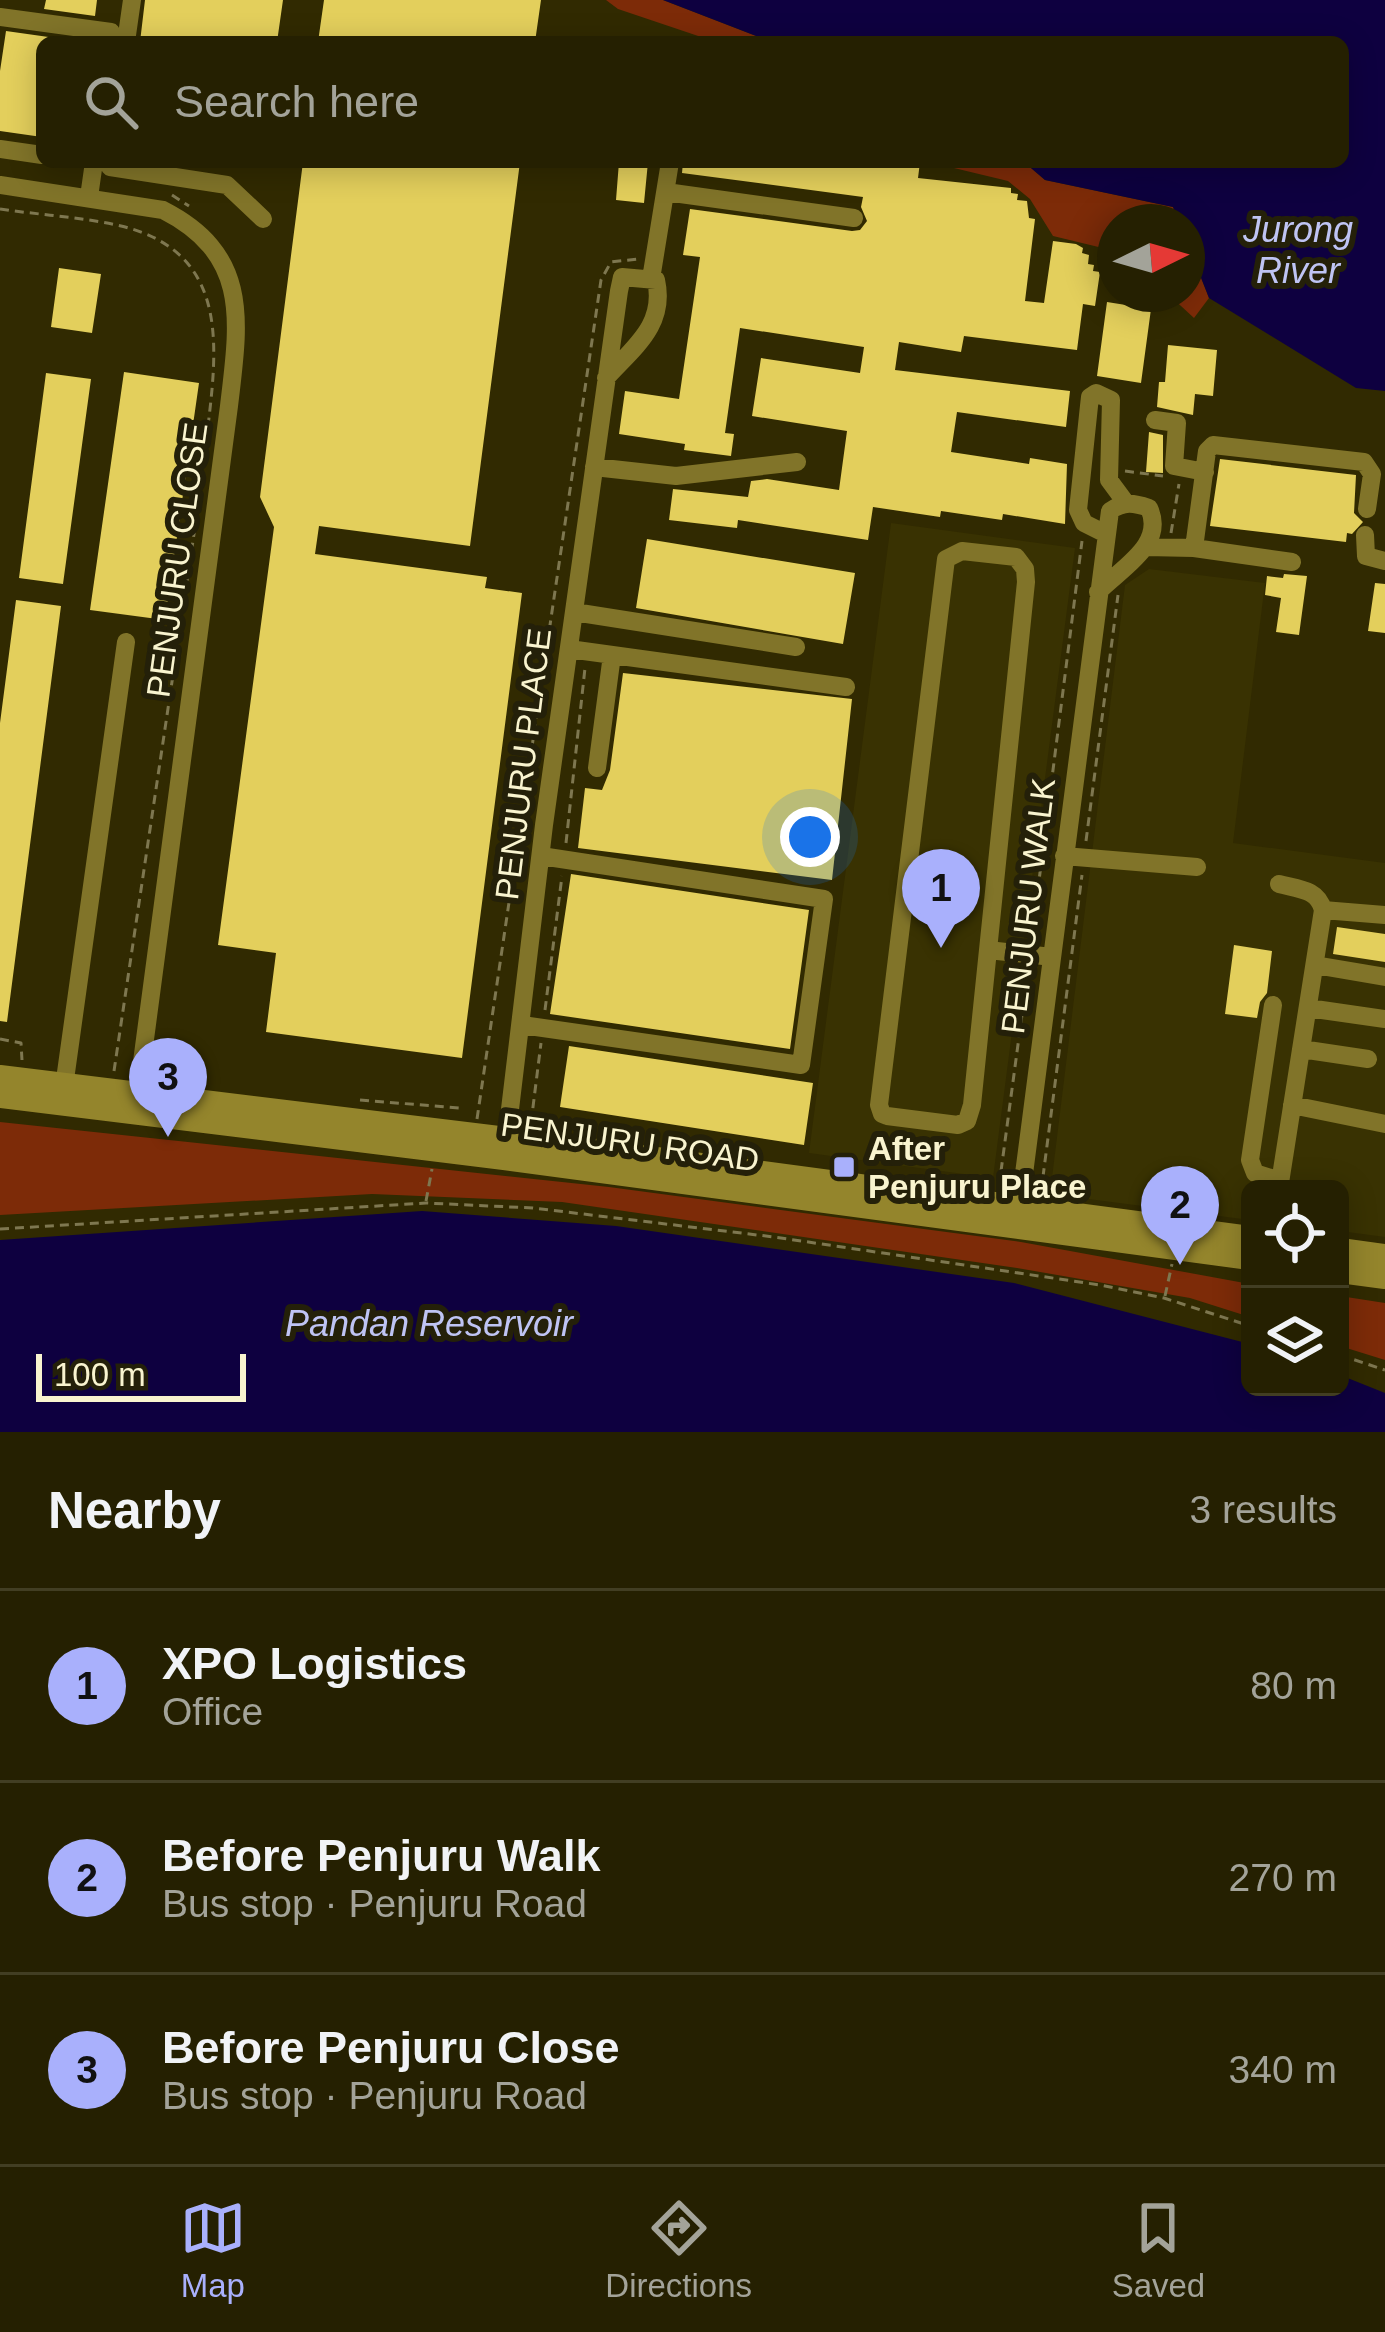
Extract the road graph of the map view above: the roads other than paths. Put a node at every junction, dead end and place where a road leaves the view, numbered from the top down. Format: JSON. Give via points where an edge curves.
{"nodes":[{"id":1,"x":132,"y":0,"type":"edge"},
{"id":2,"x":0,"y":17,"type":"edge"},
{"id":3,"x":110,"y":36,"type":"edge"},
{"id":4,"x":127,"y":36,"type":"edge"},
{"id":5,"x":0,"y":149,"type":"edge"},
{"id":6,"x":36,"y":154,"type":"edge"},
{"id":7,"x":104,"y":168,"type":"edge"},
{"id":8,"x":128,"y":168,"type":"edge"},
{"id":9,"x":669,"y":168,"type":"edge"},
{"id":10,"x":0,"y":184,"type":"edge"},
{"id":11,"x":666,"y":192,"type":"junction"},
{"id":12,"x":98,"y":198,"type":"junction"},
{"id":13,"x":854,"y":218,"type":"dead end"},
{"id":14,"x":263,"y":219,"type":"dead end"},
{"id":15,"x":654,"y":271,"type":"junction"},
{"id":16,"x":607,"y":378,"type":"junction"},
{"id":17,"x":1155,"y":420,"type":"dead end"},
{"id":18,"x":797,"y":462,"type":"dead end"},
{"id":19,"x":594,"y":467,"type":"junction"},
{"id":20,"x":1205,"y":472,"type":"junction"},
{"id":21,"x":1126,"y":502,"type":"junction"},
{"id":22,"x":1367,"y":509,"type":"dead end"},
{"id":23,"x":1106,"y":534,"type":"junction"},
{"id":24,"x":1365,"y":535,"type":"dead end"},
{"id":25,"x":1146,"y":548,"type":"junction"},
{"id":26,"x":1194,"y":548,"type":"junction"},
{"id":27,"x":1385,"y":561,"type":"edge"},
{"id":28,"x":1292,"y":562,"type":"dead end"},
{"id":29,"x":1098,"y":592,"type":"junction"},
{"id":30,"x":574,"y":612,"type":"junction"},
{"id":31,"x":126,"y":641,"type":"dead end"},
{"id":32,"x":796,"y":647,"type":"dead end"},
{"id":33,"x":578,"y":650,"type":"junction"},
{"id":34,"x":612,"y":655,"type":"junction"},
{"id":35,"x":846,"y":686,"type":"dead end"},
{"id":36,"x":597,"y":768,"type":"dead end"},
{"id":37,"x":541,"y":856,"type":"junction"},
{"id":38,"x":1074,"y":856,"type":"junction"},
{"id":39,"x":1197,"y":867,"type":"dead end"},
{"id":40,"x":1279,"y":884,"type":"dead end"},
{"id":41,"x":1323,"y":910,"type":"junction"},
{"id":42,"x":1385,"y":915,"type":"edge"},
{"id":43,"x":988,"y":950,"type":"junction"},
{"id":44,"x":1052,"y":957,"type":"junction"},
{"id":45,"x":1315,"y":965,"type":"junction"},
{"id":46,"x":1385,"y":976,"type":"edge"},
{"id":47,"x":1274,"y":1005,"type":"dead end"},
{"id":48,"x":1308,"y":1008,"type":"junction"},
{"id":49,"x":1385,"y":1019,"type":"edge"},
{"id":50,"x":522,"y":1025,"type":"junction"},
{"id":51,"x":1301,"y":1049,"type":"junction"},
{"id":52,"x":1368,"y":1059,"type":"dead end"},
{"id":53,"x":0,"y":1077,"type":"edge"},
{"id":54,"x":63,"y":1093,"type":"junction"},
{"id":55,"x":0,"y":1096,"type":"edge"},
{"id":56,"x":136,"y":1102,"type":"junction"},
{"id":57,"x":1292,"y":1105,"type":"junction"},
{"id":58,"x":1385,"y":1124,"type":"edge"},
{"id":59,"x":513,"y":1147,"type":"junction"},
{"id":60,"x":1269,"y":1180,"type":"edge"},
{"id":61,"x":1280,"y":1180,"type":"edge"},
{"id":62,"x":1026,"y":1212,"type":"junction"},
{"id":63,"x":1241,"y":1237,"type":"edge"},
{"id":64,"x":1349,"y":1251,"type":"edge"},
{"id":65,"x":1385,"y":1256,"type":"edge"},
{"id":66,"x":1241,"y":1257,"type":"edge"},
{"id":67,"x":1349,"y":1272,"type":"edge"},
{"id":68,"x":1385,"y":1277,"type":"edge"}],
"edges":[{"from":1,"to":4,"type":"street"},
{"from":2,"to":3,"type":"street"},
{"from":5,"to":6,"type":"street"},
{"from":7,"to":12,"type":"street"},
{"from":8,"to":14,"type":"street","via":[[227,185]]},
{"from":9,"to":11,"type":"street"},
{"from":10,"to":12,"type":"street","name":"PENJURU CLOSE"},
{"from":11,"to":13,"type":"street"},
{"from":11,"to":15,"type":"street"},
{"from":12,"to":56,"type":"street","name":"PENJURU CLOSE","via":[[185,222],[218,251],[236,298],[230,406]]},
{"from":15,"to":16,"type":"street","via":[[655,324]]},
{"from":15,"to":16,"type":"street","name":"PENJURU PLACE","via":[[622,278]]},
{"from":16,"to":19,"type":"street","name":"PENJURU PLACE"},
{"from":17,"to":20,"type":"street","via":[[1177,423],[1174,466]]},
{"from":18,"to":19,"type":"street","via":[[676,476]]},
{"from":19,"to":30,"type":"street","name":"PENJURU PLACE"},
{"from":20,"to":22,"type":"street","via":[[1214,445],[1364,463],[1372,474]]},
{"from":20,"to":26,"type":"street"},
{"from":21,"to":23,"type":"street","name":"PENJURU WALK","via":[[1110,511]]},
{"from":21,"to":23,"type":"street","via":[[1110,486],[1111,400],[1096,393],[1078,500],[1080,519]]},
{"from":21,"to":25,"type":"street","via":[[1154,515]]},
{"from":23,"to":29,"type":"street","name":"PENJURU WALK"},
{"from":24,"to":27,"type":"street","via":[[1366,556]]},
{"from":25,"to":26,"type":"street"},
{"from":25,"to":29,"type":"street"},
{"from":26,"to":28,"type":"street"},
{"from":29,"to":38,"type":"street","name":"PENJURU WALK"},
{"from":30,"to":32,"type":"street"},
{"from":30,"to":33,"type":"street","name":"PENJURU PLACE"},
{"from":31,"to":54,"type":"street"},
{"from":33,"to":34,"type":"street"},
{"from":33,"to":37,"type":"street","name":"PENJURU PLACE"},
{"from":34,"to":35,"type":"street"},
{"from":34,"to":36,"type":"street"},
{"from":37,"to":50,"type":"street","name":"PENJURU PLACE"},
{"from":37,"to":50,"type":"street","via":[[824,898],[801,1065]]},
{"from":38,"to":39,"type":"street"},
{"from":38,"to":44,"type":"street","name":"PENJURU WALK"},
{"from":40,"to":41,"type":"street","via":[[1312,892]]},
{"from":41,"to":42,"type":"street"},
{"from":41,"to":45,"type":"street"},
{"from":43,"to":43,"type":"street","via":[[967,1121],[882,1114],[946,560],[962,551],[1009,554],[1025,569]]},
{"from":43,"to":44,"type":"street"},
{"from":44,"to":62,"type":"street","name":"PENJURU WALK"},
{"from":45,"to":46,"type":"street"},
{"from":45,"to":48,"type":"street"},
{"from":47,"to":60,"type":"street","via":[[1250,1160]]},
{"from":48,"to":49,"type":"street"},
{"from":48,"to":51,"type":"street"},
{"from":50,"to":59,"type":"street","name":"PENJURU PLACE"},
{"from":51,"to":52,"type":"street"},
{"from":51,"to":57,"type":"street"},
{"from":53,"to":54,"type":"main road","name":"PENJURU ROAD"},
{"from":54,"to":55,"type":"main road","name":"PENJURU ROAD"},
{"from":54,"to":56,"type":"main road","name":"PENJURU ROAD"},
{"from":56,"to":59,"type":"main road","name":"PENJURU ROAD"},
{"from":56,"to":59,"type":"main road","name":"PENJURU ROAD","via":[[474,1135]]},
{"from":57,"to":58,"type":"street"},
{"from":57,"to":61,"type":"street"},
{"from":59,"to":62,"type":"main road","name":"PENJURU ROAD"},
{"from":62,"to":63,"type":"main road","name":"PENJURU ROAD"},
{"from":62,"to":66,"type":"main road","name":"PENJURU ROAD"},
{"from":64,"to":65,"type":"main road"},
{"from":67,"to":68,"type":"main road"}]}
